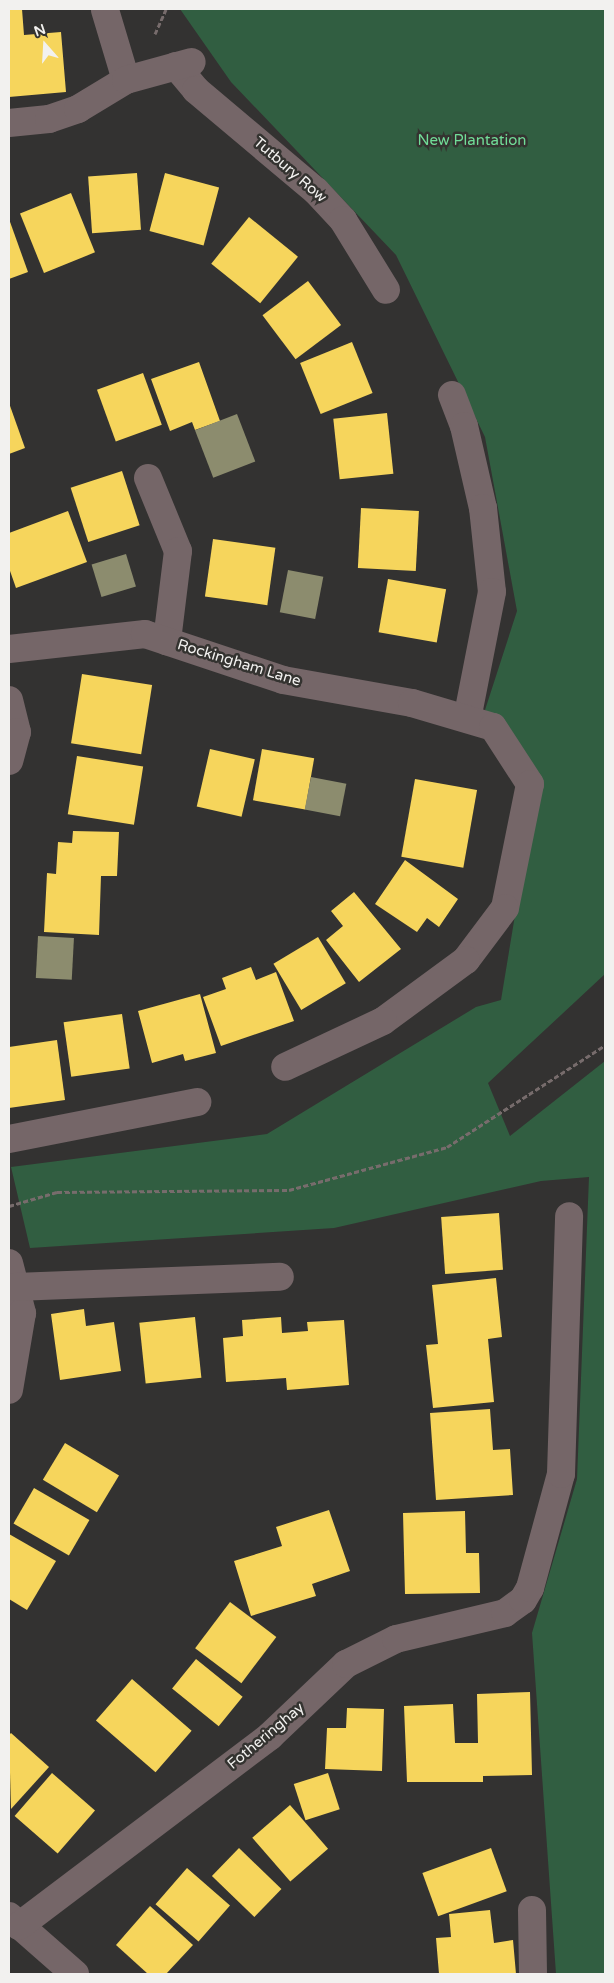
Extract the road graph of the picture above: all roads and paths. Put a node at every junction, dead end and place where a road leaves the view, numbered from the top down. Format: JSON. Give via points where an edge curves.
{"nodes":[{"id":1,"x":105,"y":10,"type":"edge"},
{"id":2,"x":126,"y":80,"type":"junction"},
{"id":3,"x":9,"y":123,"type":"edge"},
{"id":4,"x":386,"y":290,"type":"dead end"},
{"id":5,"x":452,"y":395,"type":"dead end"},
{"id":6,"x":148,"y":478,"type":"dead end"},
{"id":7,"x":167,"y":641,"type":"junction"},
{"id":8,"x":9,"y":649,"type":"edge"},
{"id":9,"x":9,"y":700,"type":"edge"},
{"id":10,"x":467,"y":719,"type":"junction"},
{"id":11,"x":9,"y":761,"type":"edge"},
{"id":12,"x":605,"y":1045,"type":"edge"},
{"id":13,"x":285,"y":1067,"type":"dead end"},
{"id":14,"x":197,"y":1102,"type":"dead end"},
{"id":15,"x":9,"y":1139,"type":"edge"},
{"id":16,"x":9,"y":1206,"type":"edge"},
{"id":17,"x":569,"y":1216,"type":"dead end"},
{"id":18,"x":12,"y":1275,"type":"edge"},
{"id":19,"x":280,"y":1277,"type":"dead end"},
{"id":20,"x":9,"y":1390,"type":"edge"},
{"id":21,"x":532,"y":1910,"type":"dead end"},
{"id":22,"x":14,"y":1921,"type":"edge"},
{"id":23,"x":75,"y":1974,"type":"edge"},
{"id":24,"x":533,"y":1974,"type":"edge"}],
"edges":[{"from":1,"to":2,"type":"street"},
{"from":2,"to":3,"type":"street","name":"Tutbury Row","via":[[78,109],[49,119]]},
{"from":2,"to":4,"type":"street","name":"Tutbury Row","via":[[186,64],[196,90],[316,191],[343,220]]},
{"from":5,"to":10,"type":"street","via":[[464,426],[483,508],[492,592]]},
{"from":6,"to":7,"type":"street","via":[[178,552]]},
{"from":7,"to":8,"type":"street","name":"Rockingham Lane","via":[[144,634]]},
{"from":7,"to":10,"type":"street","name":"Rockingham Lane","via":[[282,680],[412,702]]},
{"from":9,"to":11,"type":"street","via":[[17,732]]},
{"from":10,"to":13,"type":"street","name":"Rockingham Lane","via":[[492,727],[530,784],[505,908],[466,960],[383,1021]]},
{"from":12,"to":16,"type":"path","via":[[447,1146],[290,1190],[57,1192]]},
{"from":14,"to":15,"type":"street"},
{"from":17,"to":22,"type":"street","name":"Fotheringhay","via":[[561,1474],[530,1588],[523,1600],[505,1613],[396,1638],[346,1664],[270,1736]]},
{"from":18,"to":19,"type":"street"},
{"from":18,"to":20,"type":"street","via":[[22,1313]]},
{"from":21,"to":24,"type":"street"},
{"from":22,"to":23,"type":"street"}]}
